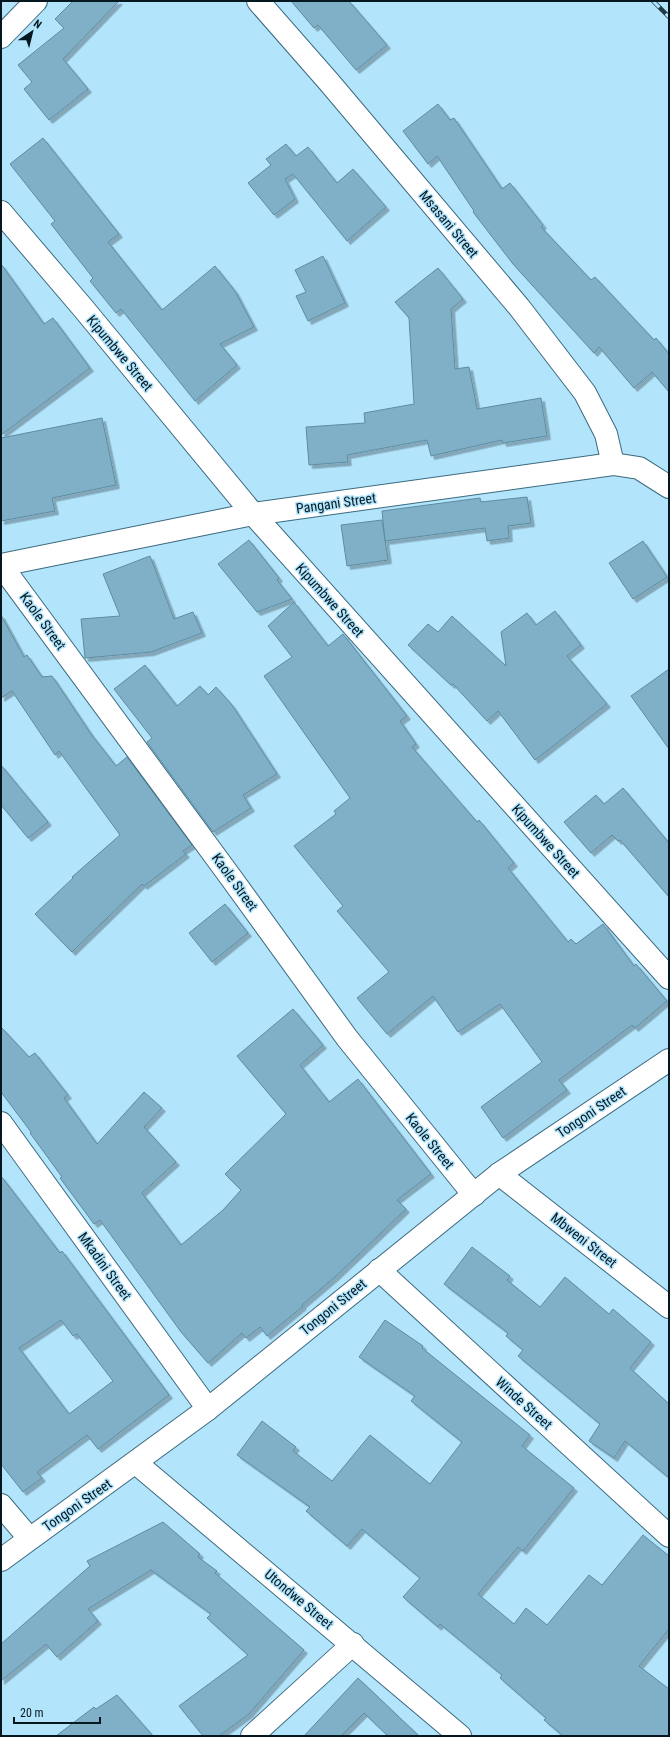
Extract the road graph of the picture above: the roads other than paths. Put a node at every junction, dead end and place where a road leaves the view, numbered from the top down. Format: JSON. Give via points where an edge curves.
{"nodes":[{"id":1,"x":36,"y":1,"type":"edge"},
{"id":2,"x":258,"y":1,"type":"edge"},
{"id":3,"x":1,"y":37,"type":"edge"},
{"id":4,"x":1,"y":212,"type":"edge"},
{"id":5,"x":613,"y":464,"type":"junction"},
{"id":6,"x":669,"y":487,"type":"edge"},
{"id":7,"x":253,"y":514,"type":"junction"},
{"id":8,"x":1,"y":565,"type":"edge"},
{"id":9,"x":669,"y":978,"type":"edge"},
{"id":10,"x":669,"y":1060,"type":"edge"},
{"id":11,"x":1,"y":1123,"type":"edge"},
{"id":12,"x":499,"y":1174,"type":"junction"},
{"id":13,"x":474,"y":1195,"type":"junction"},
{"id":14,"x":379,"y":1270,"type":"junction"},
{"id":15,"x":669,"y":1307,"type":"edge"},
{"id":16,"x":208,"y":1409,"type":"junction"},
{"id":17,"x":136,"y":1463,"type":"junction"},
{"id":18,"x":1,"y":1505,"type":"edge"},
{"id":19,"x":669,"y":1536,"type":"edge"},
{"id":20,"x":29,"y":1538,"type":"junction"},
{"id":21,"x":1,"y":1560,"type":"edge"},
{"id":22,"x":353,"y":1644,"type":"junction"},
{"id":23,"x":252,"y":1736,"type":"edge"},
{"id":24,"x":460,"y":1736,"type":"edge"}],
"edges":[{"from":1,"to":3,"type":"street"},
{"from":2,"to":5,"type":"street","name":"Msasani Street","via":[[519,307],[571,374],[585,393],[606,434]]},
{"from":4,"to":7,"type":"street","name":"Kipumbwe Street"},
{"from":5,"to":6,"type":"street","name":"Pangani Street","via":[[639,468]]},
{"from":5,"to":7,"type":"street","name":"Pangani Street"},
{"from":7,"to":8,"type":"street","name":"Pangani Street"},
{"from":7,"to":9,"type":"street","name":"Kipumbwe Street"},
{"from":8,"to":13,"type":"street","name":"Kaole Street","via":[[348,1038]]},
{"from":10,"to":12,"type":"street","name":"Tongoni Street"},
{"from":11,"to":16,"type":"street","name":"Mkadini Street"},
{"from":12,"to":13,"type":"street","name":"Tongoni Street"},
{"from":12,"to":15,"type":"street","name":"Mbweni Street"},
{"from":13,"to":14,"type":"street","name":"Tongoni Street"},
{"from":14,"to":16,"type":"street","name":"Tongoni Street"},
{"from":14,"to":19,"type":"street","name":"Winde Street"},
{"from":16,"to":17,"type":"street","name":"Tongoni Street"},
{"from":17,"to":20,"type":"street","name":"Tongoni Street"},
{"from":17,"to":22,"type":"street","name":"Utondwe Street"},
{"from":18,"to":20,"type":"street"},
{"from":20,"to":21,"type":"street","name":"Tongoni Street"},
{"from":22,"to":23,"type":"street"},
{"from":22,"to":24,"type":"street","name":"Utondwe Street"}]}
